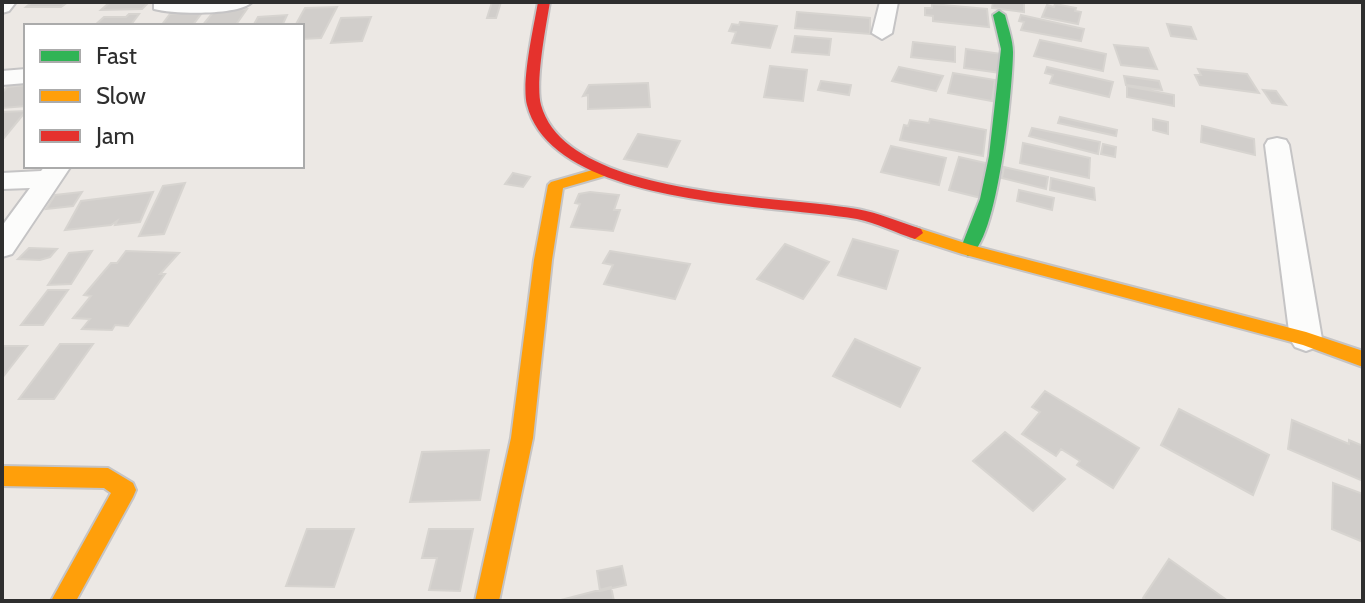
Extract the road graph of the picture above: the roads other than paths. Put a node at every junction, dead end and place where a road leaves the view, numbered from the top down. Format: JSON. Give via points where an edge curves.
{"nodes":[{"id":1,"x":7,"y":2,"type":"edge"},
{"id":2,"x":243,"y":2,"type":"edge"},
{"id":3,"x":544,"y":2,"type":"edge"},
{"id":4,"x":889,"y":2,"type":"edge"},
{"id":5,"x":163,"y":3,"type":"edge"},
{"id":6,"x":2,"y":7,"type":"edge"},
{"id":7,"x":999,"y":15,"type":"dead end"},
{"id":8,"x":147,"y":24,"type":"edge"},
{"id":9,"x":882,"y":33,"type":"dead end"},
{"id":10,"x":24,"y":76,"type":"edge"},
{"id":11,"x":2,"y":78,"type":"edge"},
{"id":12,"x":1277,"y":145,"type":"dead end"},
{"id":13,"x":603,"y":172,"type":"junction"},
{"id":14,"x":54,"y":173,"type":"edge"},
{"id":15,"x":2,"y":181,"type":"edge"},
{"id":16,"x":2,"y":247,"type":"edge"},
{"id":17,"x":968,"y":250,"type":"junction"},
{"id":18,"x":1306,"y":339,"type":"junction"},
{"id":19,"x":1363,"y":359,"type":"edge"},
{"id":20,"x":2,"y":476,"type":"edge"},
{"id":21,"x":63,"y":601,"type":"edge"},
{"id":22,"x":487,"y":601,"type":"edge"}],
"edges":[{"from":1,"to":6,"type":"street"},
{"from":2,"to":5,"type":"street","via":[[181,8]]},
{"from":3,"to":13,"type":"street","via":[[534,105],[547,132],[567,154]]},
{"from":4,"to":9,"type":"street"},
{"from":5,"to":8,"type":"street"},
{"from":7,"to":17,"type":"street","via":[[1007,49],[996,156],[988,199]]},
{"from":10,"to":11,"type":"street"},
{"from":12,"to":18,"type":"street"},
{"from":13,"to":17,"type":"street","via":[[660,188],[861,215]]},
{"from":13,"to":22,"type":"street","via":[[556,185],[522,438]]},
{"from":14,"to":15,"type":"street"},
{"from":14,"to":16,"type":"street"},
{"from":17,"to":18,"type":"street"},
{"from":18,"to":19,"type":"street"},
{"from":20,"to":21,"type":"street","via":[[108,478],[125,490]]}]}
